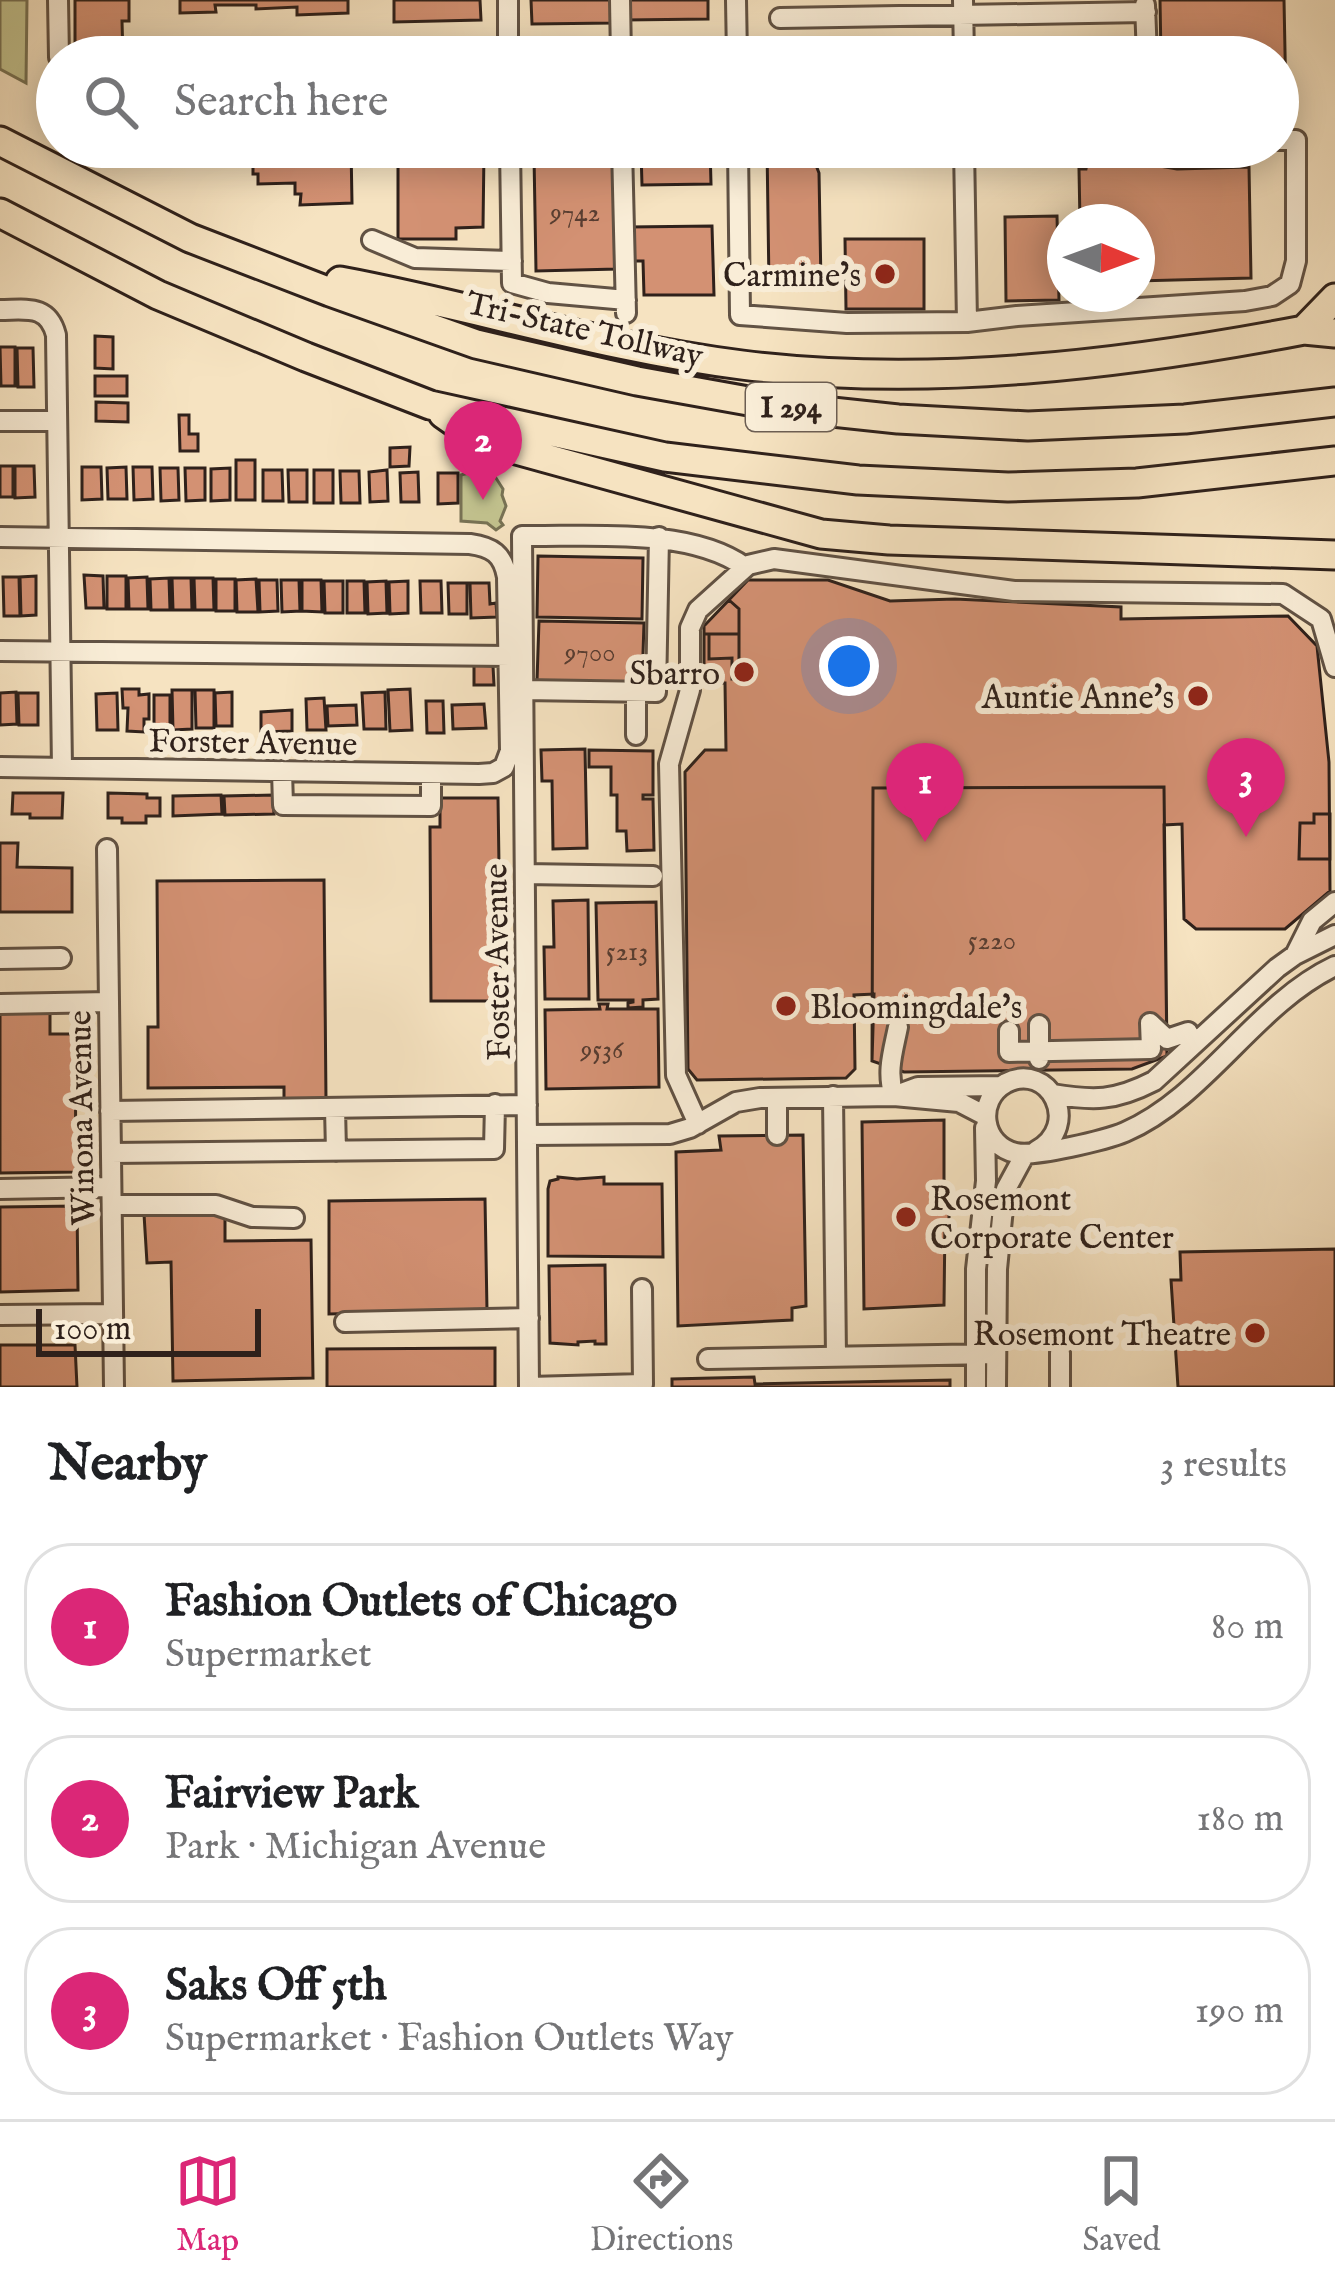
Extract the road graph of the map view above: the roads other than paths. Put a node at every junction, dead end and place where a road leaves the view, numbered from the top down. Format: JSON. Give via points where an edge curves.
{"nodes":[{"id":1,"x":58,"y":0,"type":"edge"},
{"id":2,"x":508,"y":0,"type":"edge"},
{"id":3,"x":620,"y":0,"type":"edge"},
{"id":4,"x":736,"y":0,"type":"edge"},
{"id":5,"x":1146,"y":6,"type":"edge"},
{"id":6,"x":963,"y":7,"type":"edge"},
{"id":7,"x":780,"y":18,"type":"dead end"},
{"id":8,"x":59,"y":36,"type":"edge"},
{"id":9,"x":508,"y":36,"type":"edge"},
{"id":10,"x":621,"y":36,"type":"edge"},
{"id":11,"x":736,"y":36,"type":"edge"},
{"id":12,"x":1147,"y":36,"type":"edge"},
{"id":13,"x":0,"y":141,"type":"edge"},
{"id":14,"x":36,"y":159,"type":"edge"},
{"id":15,"x":53,"y":168,"type":"edge"},
{"id":16,"x":510,"y":168,"type":"edge"},
{"id":17,"x":623,"y":168,"type":"edge"},
{"id":18,"x":738,"y":168,"type":"edge"},
{"id":19,"x":964,"y":168,"type":"edge"},
{"id":20,"x":1296,"y":168,"type":"edge"},
{"id":21,"x":0,"y":213,"type":"edge"},
{"id":22,"x":372,"y":241,"type":"dead end"},
{"id":23,"x":512,"y":261,"type":"junction"},
{"id":24,"x":265,"y":267,"type":"junction"},
{"id":25,"x":1335,"y":298,"type":"edge"},
{"id":26,"x":0,"y":310,"type":"edge"},
{"id":27,"x":967,"y":322,"type":"junction"},
{"id":28,"x":1304,"y":330,"type":"junction"},
{"id":29,"x":1335,"y":332,"type":"edge"},
{"id":30,"x":1335,"y":402,"type":"edge"},
{"id":31,"x":430,"y":405,"type":"junction"},
{"id":32,"x":0,"y":421,"type":"edge"},
{"id":33,"x":56,"y":421,"type":"junction"},
{"id":34,"x":1335,"y":461,"type":"edge"},
{"id":35,"x":0,"y":537,"type":"edge"},
{"id":36,"x":659,"y":537,"type":"junction"},
{"id":37,"x":57,"y":538,"type":"junction"},
{"id":38,"x":1335,"y":555,"type":"edge"},
{"id":39,"x":745,"y":567,"type":"junction"},
{"id":40,"x":0,"y":651,"type":"edge"},
{"id":41,"x":60,"y":652,"type":"junction"},
{"id":42,"x":508,"y":656,"type":"junction"},
{"id":43,"x":1335,"y":667,"type":"edge"},
{"id":44,"x":523,"y":691,"type":"junction"},
{"id":45,"x":636,"y":692,"type":"junction"},
{"id":46,"x":636,"y":735,"type":"dead end"},
{"id":47,"x":0,"y":766,"type":"edge"},
{"id":48,"x":62,"y":767,"type":"junction"},
{"id":49,"x":282,"y":771,"type":"junction"},
{"id":50,"x":431,"y":774,"type":"junction"},
{"id":51,"x":506,"y":788,"type":"dead end"},
{"id":52,"x":524,"y":805,"type":"junction"},
{"id":53,"x":106,"y":848,"type":"dead end"},
{"id":54,"x":525,"y":874,"type":"junction"},
{"id":55,"x":653,"y":876,"type":"dead end"},
{"id":56,"x":1335,"y":902,"type":"edge"},
{"id":57,"x":1335,"y":935,"type":"edge"},
{"id":58,"x":1295,"y":955,"type":"junction"},
{"id":59,"x":61,"y":958,"type":"dead end"},
{"id":60,"x":0,"y":959,"type":"edge"},
{"id":61,"x":1335,"y":966,"type":"edge"},
{"id":62,"x":109,"y":1002,"type":"junction"},
{"id":63,"x":0,"y":1004,"type":"edge"},
{"id":64,"x":1039,"y":1025,"type":"dead end"},
{"id":65,"x":1188,"y":1032,"type":"dead end"},
{"id":66,"x":1040,"y":1070,"type":"dead end"},
{"id":67,"x":1004,"y":1078,"type":"junction"},
{"id":68,"x":1052,"y":1094,"type":"junction"},
{"id":69,"x":832,"y":1096,"type":"junction"},
{"id":70,"x":894,"y":1096,"type":"junction"},
{"id":71,"x":777,"y":1098,"type":"junction"},
{"id":72,"x":494,"y":1104,"type":"junction"},
{"id":73,"x":527,"y":1105,"type":"junction"},
{"id":74,"x":335,"y":1108,"type":"junction"},
{"id":75,"x":165,"y":1110,"type":"junction"},
{"id":76,"x":110,"y":1111,"type":"junction"},
{"id":77,"x":986,"y":1118,"type":"junction"},
{"id":78,"x":698,"y":1124,"type":"junction"},
{"id":79,"x":527,"y":1135,"type":"junction"},
{"id":80,"x":777,"y":1135,"type":"dead end"},
{"id":81,"x":336,"y":1151,"type":"junction"},
{"id":82,"x":165,"y":1153,"type":"junction"},
{"id":83,"x":1031,"y":1153,"type":"junction"},
{"id":84,"x":111,"y":1154,"type":"junction"},
{"id":85,"x":0,"y":1189,"type":"edge"},
{"id":86,"x":112,"y":1196,"type":"junction"},
{"id":87,"x":294,"y":1218,"type":"dead end"},
{"id":88,"x":642,"y":1289,"type":"dead end"},
{"id":89,"x":113,"y":1314,"type":"junction"},
{"id":90,"x":0,"y":1316,"type":"edge"},
{"id":91,"x":529,"y":1318,"type":"junction"},
{"id":92,"x":345,"y":1322,"type":"dead end"},
{"id":93,"x":986,"y":1354,"type":"junction"},
{"id":94,"x":1060,"y":1354,"type":"dead end"},
{"id":95,"x":836,"y":1356,"type":"junction"},
{"id":96,"x":708,"y":1359,"type":"dead end"},
{"id":97,"x":115,"y":1387,"type":"edge"},
{"id":98,"x":529,"y":1387,"type":"edge"},
{"id":99,"x":976,"y":1387,"type":"edge"},
{"id":100,"x":997,"y":1387,"type":"edge"},
{"id":101,"x":1060,"y":1387,"type":"edge"}],
"edges":[{"from":1,"to":8,"type":"street"},
{"from":2,"to":9,"type":"street"},
{"from":3,"to":10,"type":"street"},
{"from":4,"to":11,"type":"street"},
{"from":5,"to":6,"type":"street"},
{"from":5,"to":12,"type":"street"},
{"from":6,"to":7,"type":"street"},
{"from":13,"to":14,"type":"highway","name":"Tri-State Tollway","number":"I 294"},
{"from":15,"to":24,"type":"highway","name":"Tri-State Tollway","number":"I 294"},
{"from":16,"to":23,"type":"street"},
{"from":17,"to":23,"type":"street","via":[[626,307],[512,283]]},
{"from":18,"to":27,"type":"street","via":[[740,315]]},
{"from":19,"to":27,"type":"street"},
{"from":20,"to":27,"type":"street","via":[[1296,262],[1290,284],[1271,296]]},
{"from":21,"to":31,"type":"highway","number":"I 294","via":[[158,295]]},
{"from":22,"to":23,"type":"street","via":[[415,257]]},
{"from":24,"to":28,"type":"highway","via":[[631,347],[805,372],[946,374],[1088,363]]},
{"from":24,"to":30,"type":"highway","name":"Tri-State Tollway","number":"I 294","via":[[476,344],[776,406],[1028,426]]},
{"from":25,"to":28,"type":"highway"},
{"from":26,"to":33,"type":"street","via":[[48,317],[56,335]]},
{"from":28,"to":29,"type":"highway"},
{"from":31,"to":34,"type":"highway","number":"I 294","via":[[665,457],[858,480],[1137,483]]},
{"from":31,"to":38,"type":"highway","via":[[480,440],[821,535]]},
{"from":32,"to":33,"type":"street"},
{"from":33,"to":37,"type":"street"},
{"from":35,"to":37,"type":"street"},
{"from":36,"to":39,"type":"street"},
{"from":36,"to":44,"type":"street","name":"Foster Avenue","via":[[522,536]]},
{"from":36,"to":45,"type":"street","via":[[656,692]]},
{"from":37,"to":41,"type":"street"},
{"from":37,"to":42,"type":"street","via":[[490,547],[507,577]]},
{"from":39,"to":43,"type":"street","via":[[775,559],[1014,591],[1283,594],[1321,619]]},
{"from":39,"to":78,"type":"street","via":[[698,610],[690,628],[690,690],[669,764],[676,1075]]},
{"from":40,"to":41,"type":"street"},
{"from":41,"to":42,"type":"street"},
{"from":41,"to":48,"type":"street"},
{"from":42,"to":50,"type":"street","name":"Forster Avenue","via":[[511,751],[504,767]]},
{"from":44,"to":45,"type":"street"},
{"from":44,"to":52,"type":"street","name":"Foster Avenue"},
{"from":45,"to":46,"type":"street"},
{"from":47,"to":48,"type":"street","name":"Forster Avenue"},
{"from":48,"to":49,"type":"street","name":"Forster Avenue"},
{"from":49,"to":50,"type":"street","name":"Forster Avenue"},
{"from":49,"to":50,"type":"street","via":[[283,806],[431,806]]},
{"from":51,"to":52,"type":"street"},
{"from":52,"to":54,"type":"street","name":"Foster Avenue"},
{"from":53,"to":62,"type":"street","name":"Winona Avenue"},
{"from":54,"to":55,"type":"street"},
{"from":54,"to":73,"type":"street","name":"Foster Avenue"},
{"from":56,"to":58,"type":"street","via":[[1312,921]]},
{"from":57,"to":58,"type":"street"},
{"from":58,"to":68,"type":"street","via":[[1154,1081],[1098,1100]]},
{"from":59,"to":60,"type":"street"},
{"from":61,"to":83,"type":"street","via":[[1296,990],[1161,1112],[1102,1140]]},
{"from":62,"to":63,"type":"street"},
{"from":62,"to":76,"type":"street","name":"Winona Avenue"},
{"from":64,"to":66,"type":"street"},
{"from":65,"to":67,"type":"street","via":[[1167,1039],[1150,1023],[1151,1048],[1009,1052],[1008,1028]]},
{"from":67,"to":68,"type":"street","via":[[1040,1083]]},
{"from":67,"to":70,"type":"street"},
{"from":67,"to":77,"type":"street"},
{"from":68,"to":83,"type":"street","via":[[1058,1126]]},
{"from":69,"to":70,"type":"street"},
{"from":69,"to":71,"type":"street"},
{"from":69,"to":95,"type":"street"},
{"from":70,"to":77,"type":"street","via":[[959,1102]]},
{"from":71,"to":78,"type":"street","via":[[736,1102]]},
{"from":71,"to":80,"type":"street"},
{"from":72,"to":73,"type":"street"},
{"from":72,"to":74,"type":"street"},
{"from":72,"to":81,"type":"street","via":[[494,1149]]},
{"from":73,"to":79,"type":"street","name":"Foster Avenue"},
{"from":74,"to":75,"type":"street"},
{"from":74,"to":81,"type":"street"},
{"from":75,"to":76,"type":"street"},
{"from":75,"to":82,"type":"street"},
{"from":76,"to":84,"type":"street","name":"Winona Avenue"},
{"from":77,"to":83,"type":"street","via":[[995,1141]]},
{"from":77,"to":93,"type":"street","via":[[976,1269]]},
{"from":78,"to":79,"type":"street","via":[[670,1134]]},
{"from":79,"to":91,"type":"street","name":"Foster Avenue"},
{"from":81,"to":82,"type":"street"},
{"from":82,"to":84,"type":"street"},
{"from":83,"to":93,"type":"street","via":[[1006,1189]]},
{"from":84,"to":86,"type":"street","name":"Winona Avenue"},
{"from":85,"to":86,"type":"street"},
{"from":86,"to":87,"type":"street"},
{"from":86,"to":89,"type":"street","name":"Winona Avenue"},
{"from":88,"to":98,"type":"street","via":[[643,1384]]},
{"from":89,"to":90,"type":"street"},
{"from":89,"to":97,"type":"street","name":"Winona Avenue"},
{"from":91,"to":92,"type":"street"},
{"from":91,"to":98,"type":"street","name":"Foster Avenue"},
{"from":93,"to":95,"type":"street"},
{"from":93,"to":99,"type":"street"},
{"from":93,"to":100,"type":"street"},
{"from":94,"to":101,"type":"street"},
{"from":95,"to":96,"type":"street"}]}
